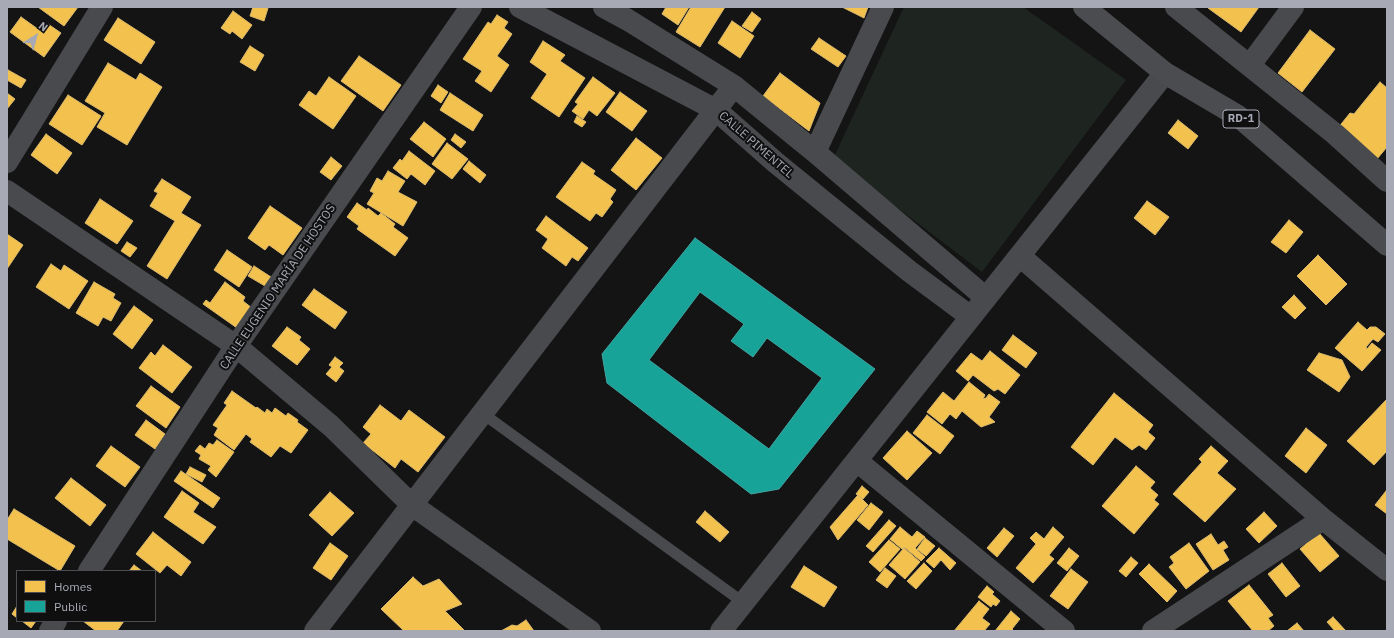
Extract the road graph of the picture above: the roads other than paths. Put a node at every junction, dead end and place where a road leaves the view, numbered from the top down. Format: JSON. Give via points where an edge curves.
{"nodes":[{"id":1,"x":102,"y":7,"type":"edge"},
{"id":2,"x":472,"y":7,"type":"edge"},
{"id":3,"x":520,"y":7,"type":"edge"},
{"id":4,"x":604,"y":7,"type":"edge"},
{"id":5,"x":883,"y":7,"type":"edge"},
{"id":6,"x":1084,"y":7,"type":"edge"},
{"id":7,"x":1176,"y":7,"type":"edge"},
{"id":8,"x":1293,"y":7,"type":"edge"},
{"id":9,"x":1250,"y":65,"type":"junction"},
{"id":10,"x":1165,"y":73,"type":"junction"},
{"id":11,"x":734,"y":86,"type":"junction"},
{"id":12,"x":716,"y":110,"type":"junction"},
{"id":13,"x":815,"y":152,"type":"junction"},
{"id":14,"x":7,"y":162,"type":"edge"},
{"id":15,"x":1387,"y":181,"type":"edge"},
{"id":16,"x":7,"y":191,"type":"edge"},
{"id":17,"x":1387,"y":245,"type":"edge"},
{"id":18,"x":1020,"y":256,"type":"junction"},
{"id":19,"x":986,"y":298,"type":"junction"},
{"id":20,"x":971,"y":318,"type":"junction"},
{"id":21,"x":236,"y":346,"type":"junction"},
{"id":22,"x":482,"y":413,"type":"junction"},
{"id":23,"x":857,"y":461,"type":"junction"},
{"id":24,"x":412,"y":505,"type":"junction"},
{"id":25,"x":1323,"y":519,"type":"junction"},
{"id":26,"x":90,"y":570,"type":"edge"},
{"id":27,"x":1387,"y":570,"type":"edge"},
{"id":28,"x":744,"y":604,"type":"junction"},
{"id":29,"x":55,"y":622,"type":"edge"},
{"id":30,"x":50,"y":631,"type":"edge"},
{"id":31,"x":315,"y":631,"type":"edge"},
{"id":32,"x":590,"y":631,"type":"edge"},
{"id":33,"x":721,"y":631,"type":"edge"},
{"id":34,"x":1064,"y":631,"type":"edge"},
{"id":35,"x":1153,"y":631,"type":"edge"}],
"edges":[{"from":1,"to":14,"type":"street"},
{"from":2,"to":21,"type":"street","name":"CALLE EUGENIO MARÍA DE HOSTOS"},
{"from":3,"to":12,"type":"street","name":"CALLE PIMENTEL"},
{"from":4,"to":11,"type":"street"},
{"from":5,"to":13,"type":"street"},
{"from":6,"to":10,"type":"main road","number":"RD-1"},
{"from":7,"to":9,"type":"street"},
{"from":8,"to":9,"type":"street"},
{"from":9,"to":15,"type":"street","via":[[1335,134]]},
{"from":10,"to":17,"type":"main road","number":"RD-1","via":[[1238,116]]},
{"from":10,"to":18,"type":"street"},
{"from":11,"to":12,"type":"street"},
{"from":11,"to":13,"type":"street"},
{"from":12,"to":20,"type":"street","name":"CALLE PIMENTEL","via":[[775,162]]},
{"from":12,"to":22,"type":"street"},
{"from":13,"to":19,"type":"street"},
{"from":16,"to":21,"type":"street"},
{"from":18,"to":19,"type":"street"},
{"from":18,"to":25,"type":"street"},
{"from":19,"to":20,"type":"street"},
{"from":20,"to":23,"type":"street"},
{"from":21,"to":24,"type":"street","via":[[331,426]]},
{"from":21,"to":26,"type":"street","name":"CALLE EUGENIO MARÍA DE HOSTOS"},
{"from":22,"to":24,"type":"street"},
{"from":22,"to":28,"type":"lane"},
{"from":23,"to":28,"type":"street"},
{"from":23,"to":34,"type":"street"},
{"from":24,"to":31,"type":"street"},
{"from":24,"to":32,"type":"street"},
{"from":25,"to":27,"type":"street"},
{"from":25,"to":35,"type":"street"},
{"from":28,"to":33,"type":"street"},
{"from":29,"to":30,"type":"street"}]}
